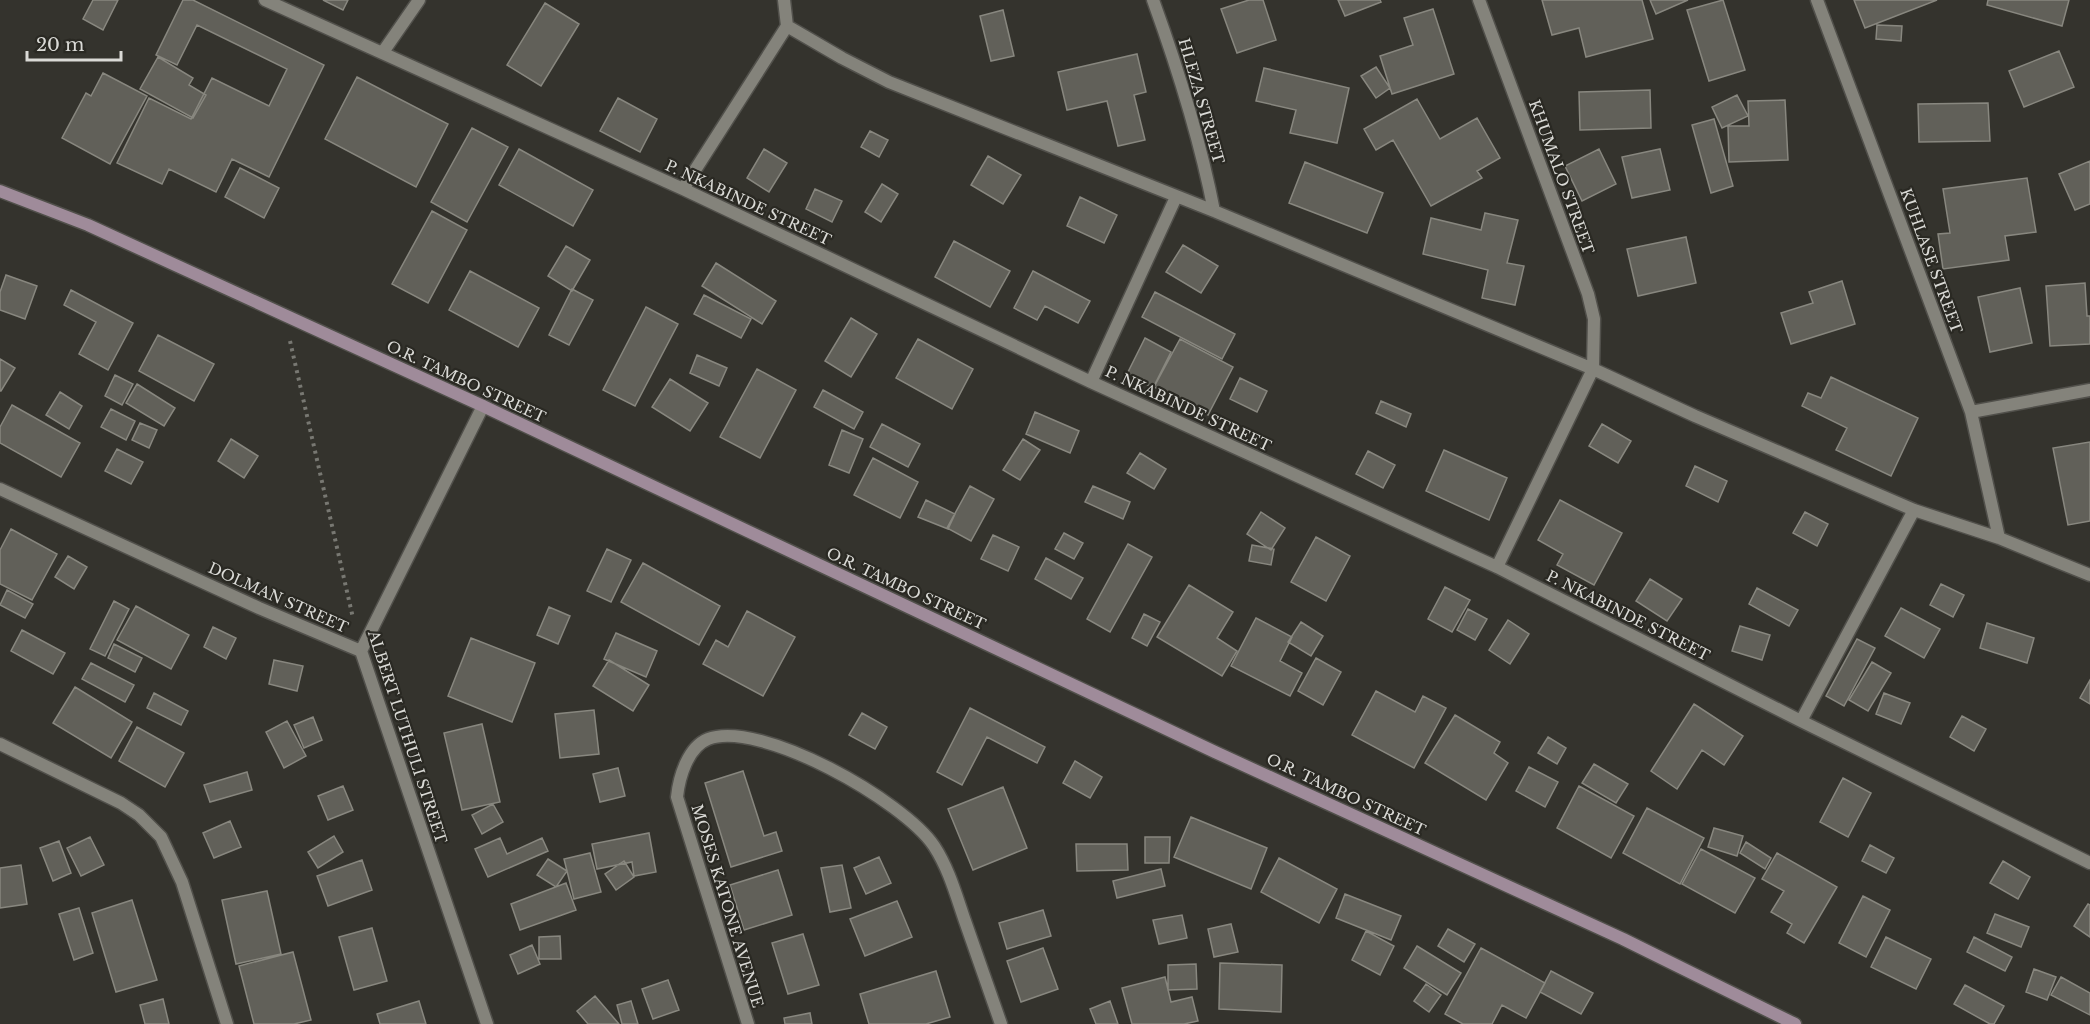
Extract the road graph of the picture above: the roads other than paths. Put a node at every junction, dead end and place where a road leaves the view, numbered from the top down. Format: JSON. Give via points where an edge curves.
{"nodes":[{"id":1,"x":265,"y":0,"type":"edge"},
{"id":2,"x":419,"y":0,"type":"edge"},
{"id":3,"x":784,"y":0,"type":"edge"},
{"id":4,"x":1153,"y":0,"type":"edge"},
{"id":5,"x":1479,"y":0,"type":"edge"},
{"id":6,"x":1817,"y":0,"type":"edge"},
{"id":7,"x":787,"y":26,"type":"junction"},
{"id":8,"x":383,"y":52,"type":"junction"},
{"id":9,"x":684,"y":189,"type":"junction"},
{"id":10,"x":0,"y":190,"type":"edge"},
{"id":11,"x":1176,"y":197,"type":"junction"},
{"id":12,"x":1214,"y":211,"type":"junction"},
{"id":13,"x":1593,"y":369,"type":"junction"},
{"id":14,"x":1092,"y":382,"type":"junction"},
{"id":15,"x":2090,"y":390,"type":"edge"},
{"id":16,"x":483,"y":406,"type":"junction"},
{"id":17,"x":1971,"y":412,"type":"junction"},
{"id":18,"x":0,"y":489,"type":"edge"},
{"id":19,"x":1914,"y":510,"type":"junction"},
{"id":20,"x":1999,"y":538,"type":"junction"},
{"id":21,"x":1497,"y":567,"type":"junction"},
{"id":22,"x":2090,"y":575,"type":"edge"},
{"id":23,"x":361,"y":651,"type":"junction"},
{"id":24,"x":1801,"y":721,"type":"junction"},
{"id":25,"x":0,"y":744,"type":"edge"},
{"id":26,"x":2090,"y":863,"type":"edge"},
{"id":27,"x":227,"y":1024,"type":"edge"},
{"id":28,"x":487,"y":1024,"type":"edge"},
{"id":29,"x":747,"y":1024,"type":"edge"},
{"id":30,"x":1001,"y":1024,"type":"edge"},
{"id":31,"x":1794,"y":1024,"type":"edge"}],
"edges":[{"from":1,"to":8,"type":"street","name":"P. NKABINDE STREET"},
{"from":2,"to":8,"type":"street"},
{"from":3,"to":7,"type":"street"},
{"from":4,"to":12,"type":"street","name":"HLEZA STREET","via":[[1197,136]]},
{"from":5,"to":13,"type":"street","name":"KHUMALO STREET","via":[[1588,294],[1594,319]]},
{"from":6,"to":17,"type":"street","name":"KUHLASE STREET"},
{"from":7,"to":9,"type":"street"},
{"from":7,"to":11,"type":"street","via":[[889,82]]},
{"from":8,"to":9,"type":"street","name":"P. NKABINDE STREET"},
{"from":9,"to":14,"type":"street","name":"P. NKABINDE STREET"},
{"from":10,"to":16,"type":"street","name":"O.R. TAMBO STREET","via":[[88,225]]},
{"from":11,"to":12,"type":"street"},
{"from":11,"to":14,"type":"street"},
{"from":12,"to":13,"type":"street"},
{"from":13,"to":19,"type":"street"},
{"from":13,"to":21,"type":"street"},
{"from":14,"to":21,"type":"street","name":"P. NKABINDE STREET"},
{"from":15,"to":17,"type":"street"},
{"from":16,"to":23,"type":"street","name":"DOLMAN STREET"},
{"from":16,"to":31,"type":"street","name":"O.R. TAMBO STREET","via":[[1215,752],[1623,939]]},
{"from":17,"to":20,"type":"street","name":"KUHLASE STREET"},
{"from":18,"to":23,"type":"street","name":"DOLMAN STREET"},
{"from":19,"to":20,"type":"street"},
{"from":19,"to":24,"type":"street"},
{"from":20,"to":22,"type":"street"},
{"from":21,"to":24,"type":"street","name":"P. NKABINDE STREET"},
{"from":23,"to":28,"type":"street","name":"ALBERT LUTHULI STREET"},
{"from":24,"to":26,"type":"street","name":"P. NKABINDE STREET"},
{"from":25,"to":27,"type":"street","via":[[121,803],[140,815],[161,837],[182,882]]},
{"from":29,"to":30,"type":"street","name":"MOSES KATONE AVENUE","via":[[677,797],[692,753],[706,740],[725,735],[750,737],[855,781],[912,821],[933,844],[948,870]]}]}
